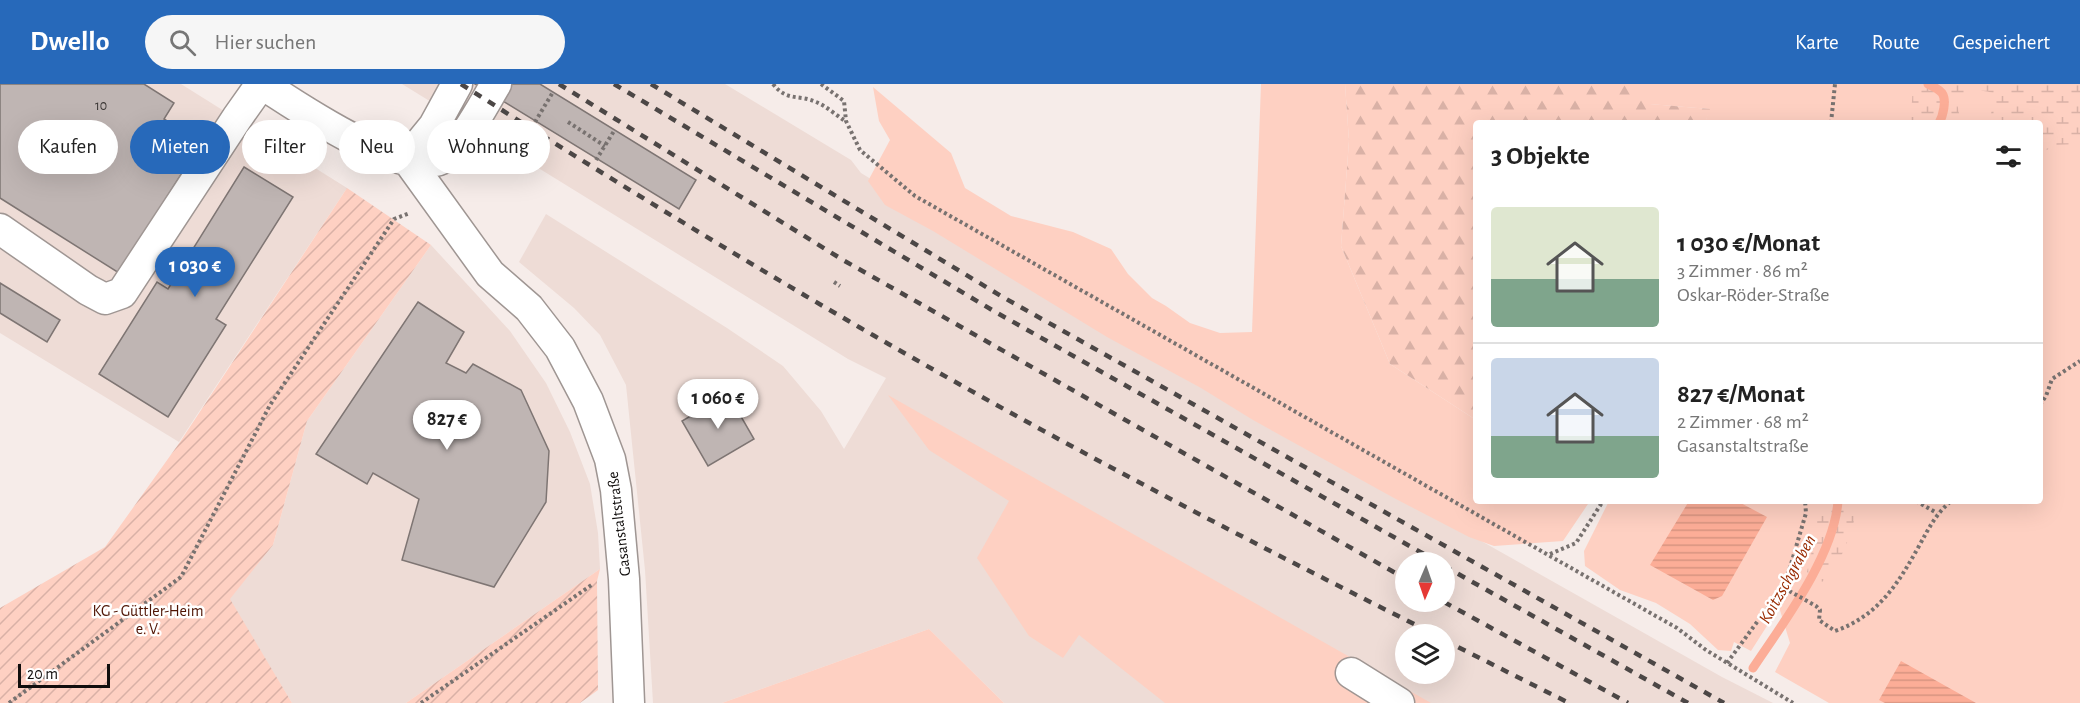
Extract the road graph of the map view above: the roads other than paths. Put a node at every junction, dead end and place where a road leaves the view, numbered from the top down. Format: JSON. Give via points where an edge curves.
{"nodes":[{"id":1,"x":261,"y":84,"type":"edge"},
{"id":2,"x":457,"y":84,"type":"edge"},
{"id":3,"x":496,"y":84,"type":"edge"},
{"id":4,"x":339,"y":131,"type":"edge"},
{"id":5,"x":415,"y":149,"type":"edge"},
{"id":6,"x":415,"y":161,"type":"edge"},
{"id":7,"x":415,"y":170,"type":"edge"},
{"id":8,"x":0,"y":229,"type":"edge"},
{"id":9,"x":1351,"y":674,"type":"dead end"},
{"id":10,"x":629,"y":703,"type":"edge"},
{"id":11,"x":1399,"y":703,"type":"edge"}],
"edges":[{"from":1,"to":4,"type":"street"},
{"from":1,"to":8,"type":"street","via":[[122,293],[105,299]]},
{"from":2,"to":5,"type":"street","via":[[434,126]]},
{"from":3,"to":6,"type":"street","via":[[447,156],[425,163]]},
{"from":7,"to":10,"type":"street","name":"Gasanstaltstraße","via":[[490,274],[529,308],[560,348],[588,401],[610,459],[616,490]]},
{"from":9,"to":11,"type":"street"}]}
